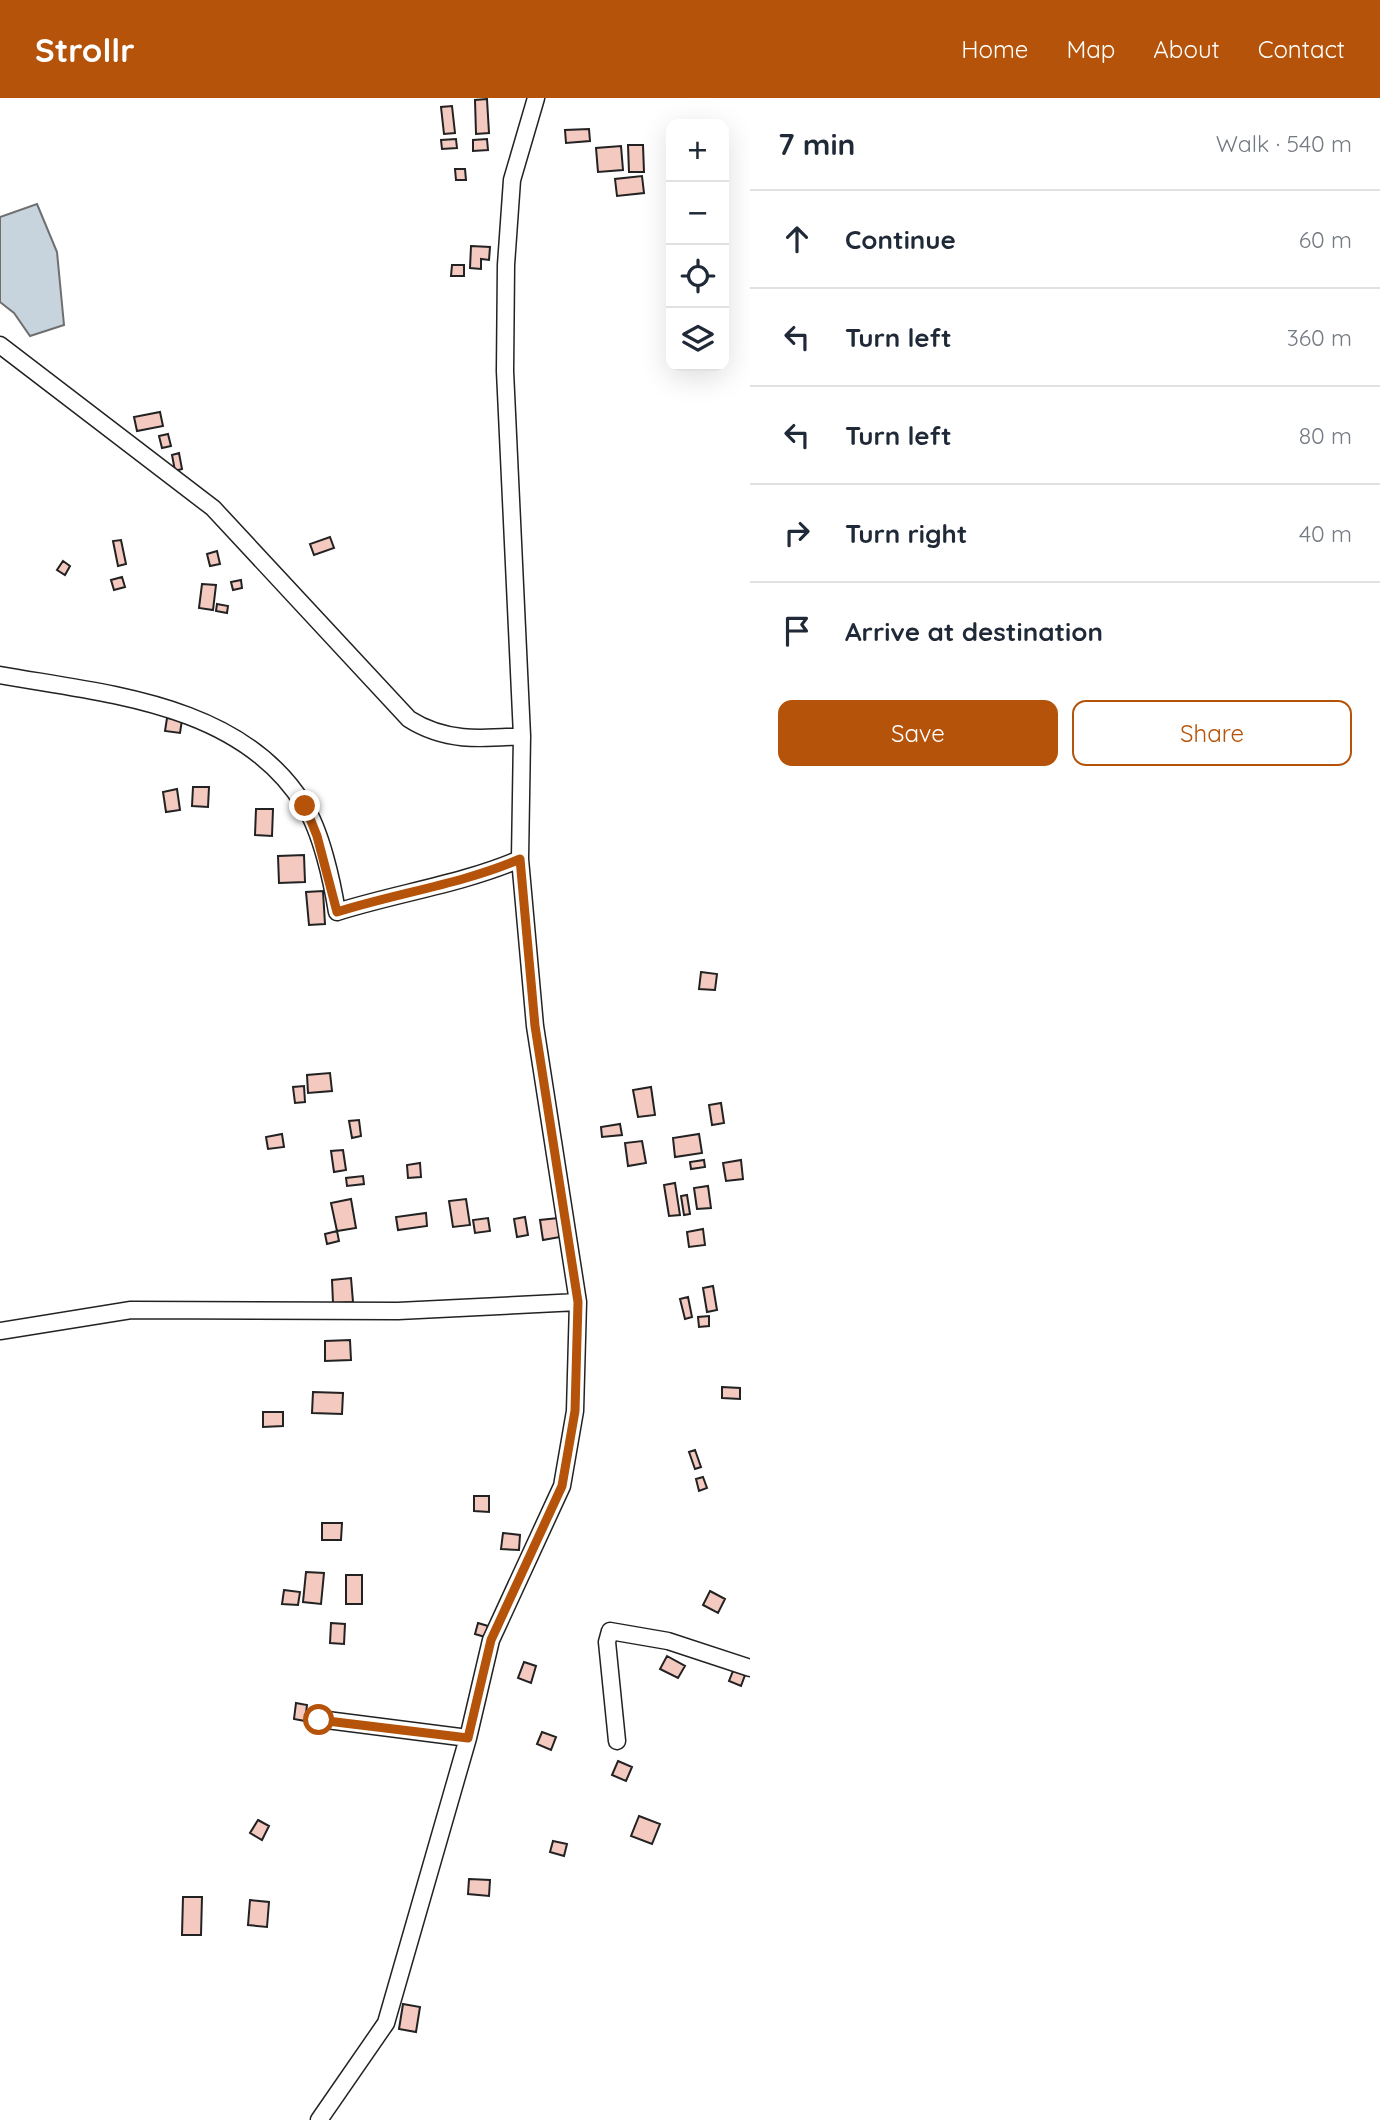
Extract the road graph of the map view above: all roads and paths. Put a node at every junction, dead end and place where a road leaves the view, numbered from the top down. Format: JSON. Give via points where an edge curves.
{"nodes":[{"id":1,"x":536,"y":98,"type":"edge"},
{"id":2,"x":0,"y":345,"type":"edge"},
{"id":3,"x":0,"y":675,"type":"edge"},
{"id":4,"x":522,"y":736,"type":"junction"},
{"id":5,"x":520,"y":859,"type":"junction"},
{"id":6,"x":578,"y":1302,"type":"junction"},
{"id":7,"x":0,"y":1331,"type":"edge"},
{"id":8,"x":750,"y":1668,"type":"edge"},
{"id":9,"x":319,"y":1720,"type":"dead end"},
{"id":10,"x":468,"y":1738,"type":"junction"},
{"id":11,"x":617,"y":1741,"type":"dead end"},
{"id":12,"x":319,"y":2120,"type":"edge"}],
"edges":[{"from":1,"to":4,"type":"street","via":[[512,180],[506,265],[505,371]]},
{"from":2,"to":4,"type":"street","via":[[213,508],[409,719],[454,737]]},
{"from":3,"to":5,"type":"street","via":[[147,702],[193,717],[256,753],[305,806],[337,912],[487,873]]},
{"from":4,"to":5,"type":"street"},
{"from":5,"to":6,"type":"street","via":[[535,1026]]},
{"from":6,"to":7,"type":"street","via":[[398,1311],[131,1310]]},
{"from":6,"to":10,"type":"street","via":[[575,1411],[562,1486],[491,1640]]},
{"from":8,"to":11,"type":"street","via":[[668,1641],[610,1631],[607,1642]]},
{"from":9,"to":10,"type":"street"},
{"from":10,"to":12,"type":"street","via":[[386,2023]]}]}
